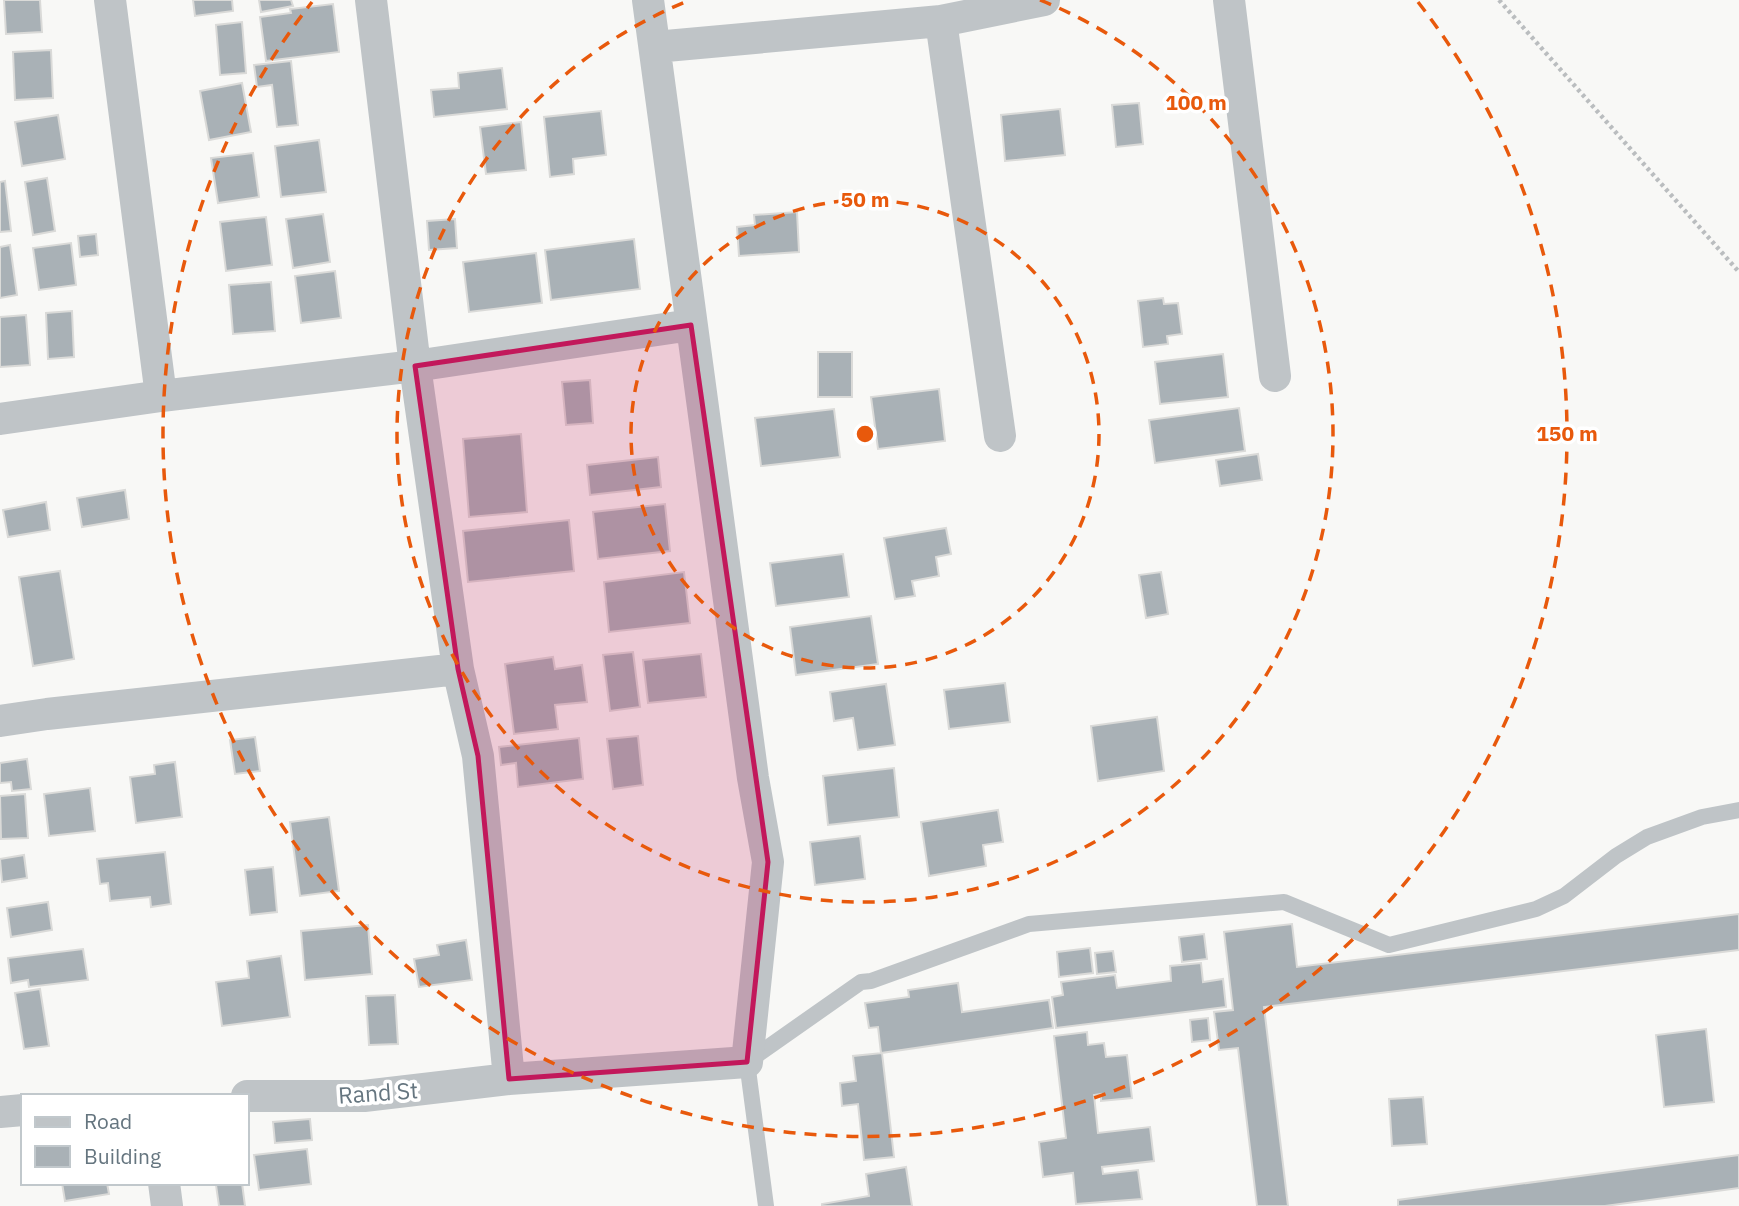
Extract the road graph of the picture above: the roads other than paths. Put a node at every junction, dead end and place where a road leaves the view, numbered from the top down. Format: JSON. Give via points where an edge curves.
{"nodes":[{"id":1,"x":110,"y":0,"type":"edge"},
{"id":2,"x":371,"y":0,"type":"edge"},
{"id":3,"x":648,"y":0,"type":"edge"},
{"id":4,"x":1044,"y":0,"type":"edge"},
{"id":5,"x":1229,"y":0,"type":"edge"},
{"id":6,"x":942,"y":20,"type":"junction"},
{"id":7,"x":655,"y":47,"type":"junction"},
{"id":8,"x":691,"y":325,"type":"junction"},
{"id":9,"x":415,"y":366,"type":"junction"},
{"id":10,"x":1275,"y":376,"type":"dead end"},
{"id":11,"x":161,"y":396,"type":"junction"},
{"id":12,"x":0,"y":419,"type":"edge"},
{"id":13,"x":1000,"y":436,"type":"dead end"},
{"id":14,"x":458,"y":669,"type":"junction"},
{"id":15,"x":0,"y":721,"type":"edge"},
{"id":16,"x":1739,"y":810,"type":"edge"},
{"id":17,"x":747,"y":1062,"type":"junction"},
{"id":18,"x":509,"y":1079,"type":"junction"},
{"id":19,"x":248,"y":1096,"type":"edge"},
{"id":20,"x":21,"y":1110,"type":"edge"},
{"id":21,"x":0,"y":1112,"type":"edge"},
{"id":22,"x":164,"y":1185,"type":"edge"},
{"id":23,"x":167,"y":1206,"type":"edge"},
{"id":24,"x":766,"y":1206,"type":"edge"}],
"edges":[{"from":1,"to":11,"type":"street"},
{"from":2,"to":9,"type":"street"},
{"from":3,"to":7,"type":"street"},
{"from":4,"to":6,"type":"street"},
{"from":5,"to":10,"type":"street"},
{"from":6,"to":7,"type":"street"},
{"from":6,"to":13,"type":"street"},
{"from":7,"to":8,"type":"street"},
{"from":8,"to":9,"type":"street"},
{"from":8,"to":17,"type":"street","via":[[752,778],[768,862]]},
{"from":9,"to":11,"type":"street"},
{"from":9,"to":14,"type":"street"},
{"from":11,"to":12,"type":"street"},
{"from":14,"to":15,"type":"street"},
{"from":14,"to":18,"type":"street","via":[[478,755]]},
{"from":16,"to":17,"type":"lane","via":[[1702,817],[1647,837],[1564,896],[1536,909],[1389,945],[1284,902],[1029,924],[861,982]]},
{"from":17,"to":18,"type":"street","name":"Rand St"},
{"from":17,"to":24,"type":"lane"},
{"from":18,"to":19,"type":"street","name":"Rand St","via":[[364,1096]]},
{"from":20,"to":21,"type":"street"},
{"from":22,"to":23,"type":"street"}]}
